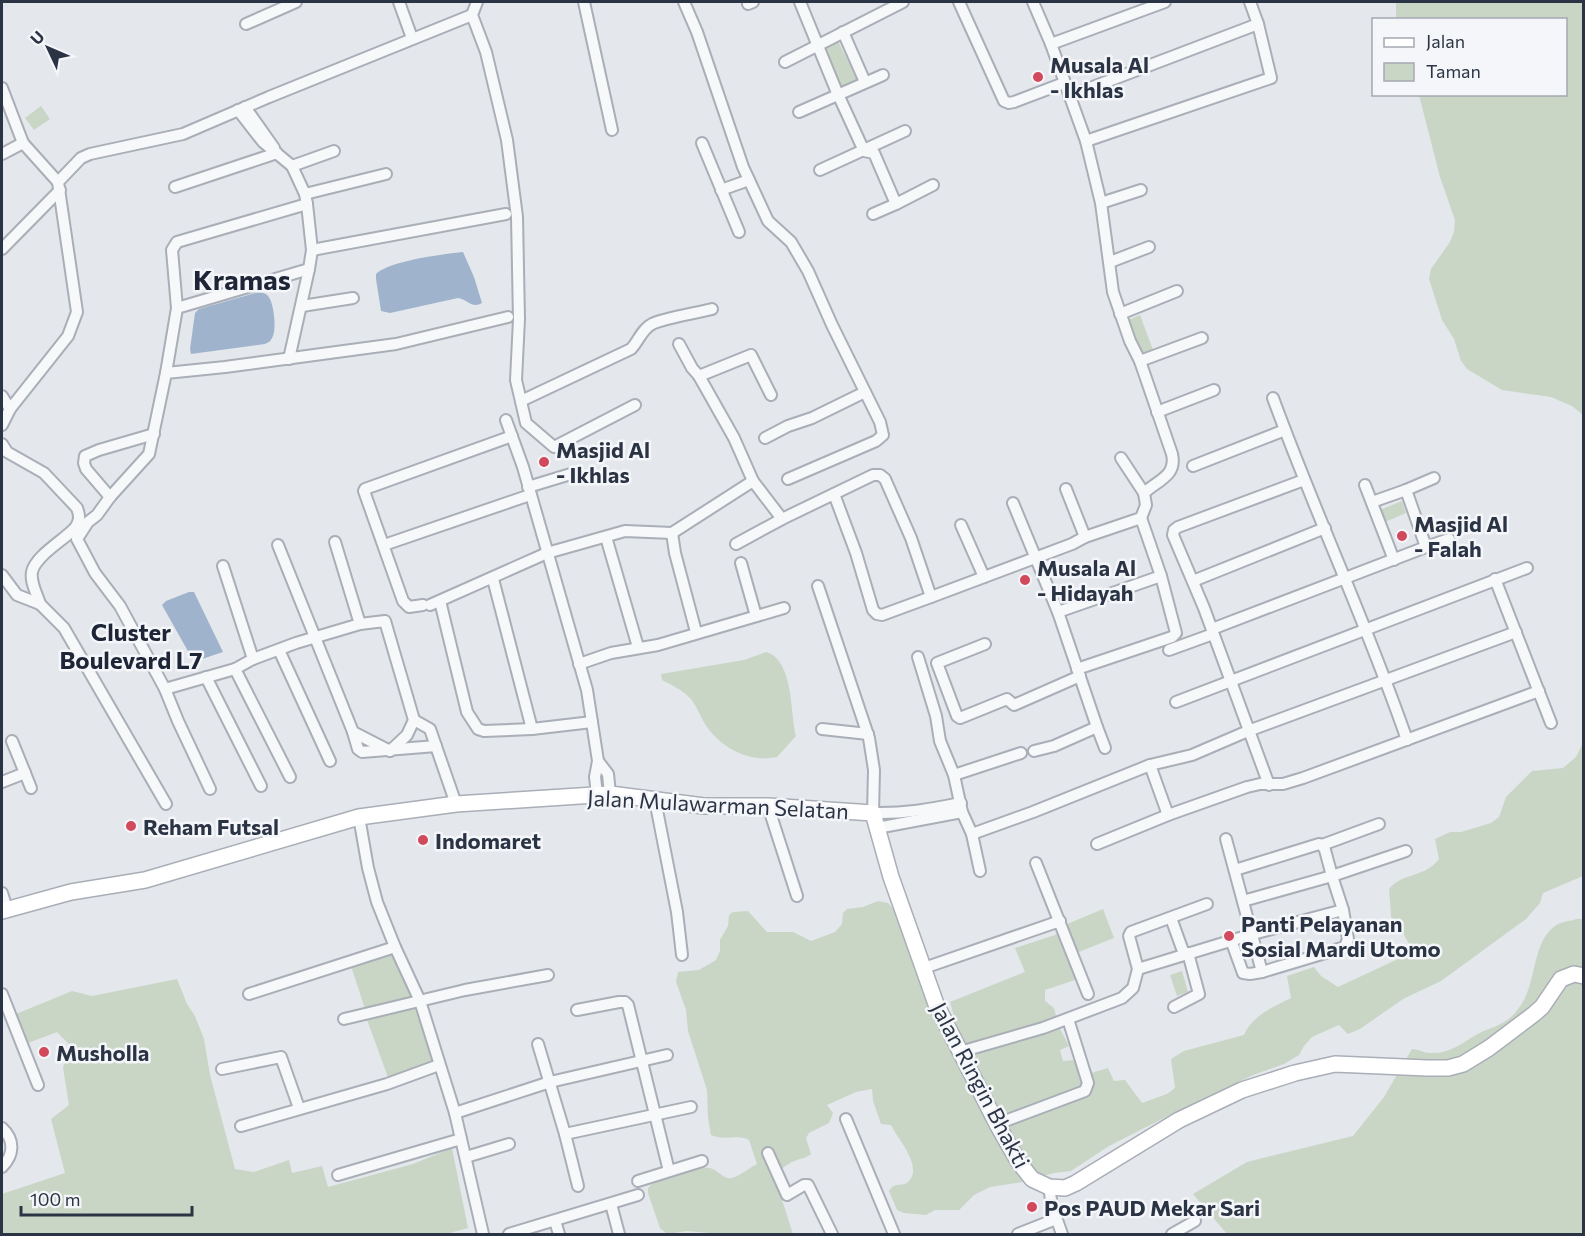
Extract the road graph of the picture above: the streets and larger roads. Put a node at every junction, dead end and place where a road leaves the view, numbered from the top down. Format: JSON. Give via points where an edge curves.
{"nodes":[{"id":1,"x":296,"y":2,"type":"edge"},
{"id":2,"x":399,"y":2,"type":"edge"},
{"id":3,"x":477,"y":2,"type":"edge"},
{"id":4,"x":584,"y":2,"type":"edge"},
{"id":5,"x":684,"y":2,"type":"edge"},
{"id":6,"x":800,"y":2,"type":"edge"},
{"id":7,"x":903,"y":2,"type":"edge"},
{"id":8,"x":959,"y":2,"type":"edge"},
{"id":9,"x":1033,"y":2,"type":"edge"},
{"id":10,"x":1165,"y":2,"type":"edge"},
{"id":11,"x":1250,"y":2,"type":"edge"},
{"id":12,"x":472,"y":15,"type":"junction"},
{"id":13,"x":246,"y":24,"type":"dead end"},
{"id":14,"x":1258,"y":24,"type":"junction"},
{"id":15,"x":843,"y":32,"type":"junction"},
{"id":16,"x":412,"y":38,"type":"junction"},
{"id":17,"x":818,"y":44,"type":"junction"},
{"id":18,"x":1051,"y":44,"type":"junction"},
{"id":19,"x":785,"y":62,"type":"dead end"},
{"id":20,"x":883,"y":75,"type":"dead end"},
{"id":21,"x":865,"y":82,"type":"junction"},
{"id":22,"x":1064,"y":83,"type":"junction"},
{"id":23,"x":2,"y":88,"type":"edge"},
{"id":24,"x":838,"y":95,"type":"junction"},
{"id":25,"x":1069,"y":96,"type":"junction"},
{"id":26,"x":241,"y":108,"type":"junction"},
{"id":27,"x":799,"y":112,"type":"dead end"},
{"id":28,"x":612,"y":130,"type":"dead end"},
{"id":29,"x":905,"y":131,"type":"dead end"},
{"id":30,"x":1086,"y":141,"type":"junction"},
{"id":31,"x":23,"y":143,"type":"junction"},
{"id":32,"x":702,"y":143,"type":"dead end"},
{"id":33,"x":334,"y":151,"type":"dead end"},
{"id":34,"x":864,"y":151,"type":"junction"},
{"id":35,"x":277,"y":153,"type":"junction"},
{"id":36,"x":2,"y":154,"type":"edge"},
{"id":37,"x":292,"y":166,"type":"junction"},
{"id":38,"x":820,"y":170,"type":"dead end"},
{"id":39,"x":386,"y":174,"type":"dead end"},
{"id":40,"x":749,"y":180,"type":"junction"},
{"id":41,"x":933,"y":185,"type":"dead end"},
{"id":42,"x":59,"y":186,"type":"junction"},
{"id":43,"x":175,"y":187,"type":"dead end"},
{"id":44,"x":721,"y":190,"type":"junction"},
{"id":45,"x":1141,"y":190,"type":"dead end"},
{"id":46,"x":306,"y":199,"type":"junction"},
{"id":47,"x":1101,"y":203,"type":"junction"},
{"id":48,"x":896,"y":204,"type":"junction"},
{"id":49,"x":506,"y":214,"type":"dead end"},
{"id":50,"x":873,"y":214,"type":"dead end"},
{"id":51,"x":739,"y":232,"type":"dead end"},
{"id":52,"x":1149,"y":247,"type":"dead end"},
{"id":53,"x":2,"y":249,"type":"edge"},
{"id":54,"x":312,"y":250,"type":"junction"},
{"id":55,"x":1110,"y":262,"type":"junction"},
{"id":56,"x":309,"y":269,"type":"junction"},
{"id":57,"x":1177,"y":291,"type":"dead end"},
{"id":58,"x":353,"y":298,"type":"dead end"},
{"id":59,"x":302,"y":306,"type":"junction"},
{"id":60,"x":177,"y":308,"type":"junction"},
{"id":61,"x":712,"y":309,"type":"dead end"},
{"id":62,"x":1120,"y":314,"type":"junction"},
{"id":63,"x":508,"y":317,"type":"dead end"},
{"id":64,"x":1202,"y":338,"type":"dead end"},
{"id":65,"x":679,"y":344,"type":"dead end"},
{"id":66,"x":289,"y":359,"type":"junction"},
{"id":67,"x":1140,"y":361,"type":"junction"},
{"id":68,"x":166,"y":373,"type":"junction"},
{"id":69,"x":699,"y":376,"type":"junction"},
{"id":70,"x":1214,"y":390,"type":"dead end"},
{"id":71,"x":865,"y":392,"type":"junction"},
{"id":72,"x":771,"y":395,"type":"dead end"},
{"id":73,"x":2,"y":396,"type":"edge"},
{"id":74,"x":1273,"y":398,"type":"dead end"},
{"id":75,"x":521,"y":401,"type":"junction"},
{"id":76,"x":635,"y":405,"type":"dead end"},
{"id":77,"x":10,"y":409,"type":"junction"},
{"id":78,"x":1157,"y":412,"type":"junction"},
{"id":79,"x":506,"y":420,"type":"dead end"},
{"id":80,"x":2,"y":425,"type":"edge"},
{"id":81,"x":1285,"y":430,"type":"junction"},
{"id":82,"x":154,"y":434,"type":"junction"},
{"id":83,"x":512,"y":436,"type":"junction"},
{"id":84,"x":765,"y":438,"type":"dead end"},
{"id":85,"x":2,"y":444,"type":"edge"},
{"id":86,"x":1121,"y":458,"type":"dead end"},
{"id":87,"x":1193,"y":466,"type":"dead end"},
{"id":88,"x":574,"y":473,"type":"dead end"},
{"id":89,"x":1434,"y":478,"type":"dead end"},
{"id":90,"x":788,"y":479,"type":"dead end"},
{"id":91,"x":1304,"y":480,"type":"junction"},
{"id":92,"x":753,"y":482,"type":"junction"},
{"id":93,"x":1365,"y":485,"type":"dead end"},
{"id":94,"x":1066,"y":489,"type":"dead end"},
{"id":95,"x":1406,"y":490,"type":"junction"},
{"id":96,"x":529,"y":491,"type":"junction"},
{"id":97,"x":1144,"y":493,"type":"junction"},
{"id":98,"x":834,"y":494,"type":"junction"},
{"id":99,"x":110,"y":497,"type":"junction"},
{"id":100,"x":1372,"y":502,"type":"junction"},
{"id":101,"x":1013,"y":503,"type":"dead end"},
{"id":102,"x":1141,"y":518,"type":"junction"},
{"id":103,"x":782,"y":519,"type":"junction"},
{"id":104,"x":961,"y":525,"type":"dead end"},
{"id":105,"x":1325,"y":528,"type":"junction"},
{"id":106,"x":672,"y":534,"type":"junction"},
{"id":107,"x":606,"y":537,"type":"junction"},
{"id":108,"x":1085,"y":537,"type":"junction"},
{"id":109,"x":1449,"y":539,"type":"dead end"},
{"id":110,"x":335,"y":542,"type":"dead end"},
{"id":111,"x":384,"y":544,"type":"junction"},
{"id":112,"x":736,"y":544,"type":"dead end"},
{"id":113,"x":278,"y":545,"type":"dead end"},
{"id":114,"x":1426,"y":547,"type":"junction"},
{"id":115,"x":547,"y":553,"type":"junction"},
{"id":116,"x":1036,"y":557,"type":"junction"},
{"id":117,"x":1394,"y":560,"type":"junction"},
{"id":118,"x":741,"y":563,"type":"dead end"},
{"id":119,"x":223,"y":566,"type":"dead end"},
{"id":120,"x":1527,"y":568,"type":"dead end"},
{"id":121,"x":2,"y":575,"type":"edge"},
{"id":122,"x":1161,"y":576,"type":"junction"},
{"id":123,"x":984,"y":578,"type":"junction"},
{"id":124,"x":1346,"y":578,"type":"junction"},
{"id":125,"x":493,"y":579,"type":"junction"},
{"id":126,"x":1495,"y":579,"type":"junction"},
{"id":127,"x":1193,"y":581,"type":"junction"},
{"id":128,"x":818,"y":586,"type":"dead end"},
{"id":129,"x":930,"y":597,"type":"junction"},
{"id":130,"x":40,"y":604,"type":"junction"},
{"id":131,"x":431,"y":604,"type":"junction"},
{"id":132,"x":784,"y":608,"type":"dead end"},
{"id":133,"x":1058,"y":612,"type":"junction"},
{"id":134,"x":756,"y":615,"type":"junction"},
{"id":135,"x":360,"y":624,"type":"junction"},
{"id":136,"x":1366,"y":629,"type":"junction"},
{"id":137,"x":1212,"y":631,"type":"junction"},
{"id":138,"x":696,"y":632,"type":"junction"},
{"id":139,"x":1516,"y":632,"type":"junction"},
{"id":140,"x":314,"y":638,"type":"junction"},
{"id":141,"x":985,"y":644,"type":"dead end"},
{"id":142,"x":638,"y":647,"type":"junction"},
{"id":143,"x":279,"y":650,"type":"junction"},
{"id":144,"x":1169,"y":650,"type":"dead end"},
{"id":145,"x":918,"y":657,"type":"dead end"},
{"id":146,"x":253,"y":659,"type":"junction"},
{"id":147,"x":579,"y":664,"type":"junction"},
{"id":148,"x":235,"y":669,"type":"junction"},
{"id":149,"x":1078,"y":673,"type":"junction"},
{"id":150,"x":206,"y":677,"type":"junction"},
{"id":151,"x":1231,"y":680,"type":"junction"},
{"id":152,"x":1385,"y":682,"type":"junction"},
{"id":153,"x":165,"y":689,"type":"junction"},
{"id":154,"x":1539,"y":691,"type":"junction"},
{"id":155,"x":1176,"y":702,"type":"dead end"},
{"id":156,"x":414,"y":720,"type":"junction"},
{"id":157,"x":592,"y":722,"type":"junction"},
{"id":158,"x":1551,"y":723,"type":"dead end"},
{"id":159,"x":1097,"y":727,"type":"junction"},
{"id":160,"x":532,"y":729,"type":"junction"},
{"id":161,"x":822,"y":729,"type":"dead end"},
{"id":162,"x":1248,"y":731,"type":"junction"},
{"id":163,"x":868,"y":734,"type":"junction"},
{"id":164,"x":1407,"y":740,"type":"junction"},
{"id":165,"x":12,"y":741,"type":"dead end"},
{"id":166,"x":436,"y":746,"type":"junction"},
{"id":167,"x":1105,"y":748,"type":"dead end"},
{"id":168,"x":390,"y":751,"type":"junction"},
{"id":169,"x":1034,"y":752,"type":"dead end"},
{"id":170,"x":1021,"y":753,"type":"dead end"},
{"id":171,"x":330,"y":761,"type":"dead end"},
{"id":172,"x":1150,"y":765,"type":"junction"},
{"id":173,"x":25,"y":773,"type":"junction"},
{"id":174,"x":954,"y":775,"type":"junction"},
{"id":175,"x":290,"y":777,"type":"dead end"},
{"id":176,"x":2,"y":782,"type":"edge"},
{"id":177,"x":1269,"y":785,"type":"junction"},
{"id":178,"x":261,"y":786,"type":"dead end"},
{"id":179,"x":31,"y":788,"type":"dead end"},
{"id":180,"x":210,"y":789,"type":"dead end"},
{"id":181,"x":603,"y":794,"type":"junction"},
{"id":182,"x":655,"y":800,"type":"junction"},
{"id":183,"x":166,"y":804,"type":"dead end"},
{"id":184,"x":456,"y":804,"type":"junction"},
{"id":185,"x":768,"y":806,"type":"junction"},
{"id":186,"x":961,"y":807,"type":"junction"},
{"id":187,"x":873,"y":813,"type":"junction"},
{"id":188,"x":1168,"y":815,"type":"junction"},
{"id":189,"x":359,"y":817,"type":"junction"},
{"id":190,"x":1379,"y":824,"type":"dead end"},
{"id":191,"x":877,"y":828,"type":"junction"},
{"id":192,"x":972,"y":834,"type":"junction"},
{"id":193,"x":1226,"y":839,"type":"dead end"},
{"id":194,"x":1097,"y":844,"type":"dead end"},
{"id":195,"x":1322,"y":845,"type":"junction"},
{"id":196,"x":1406,"y":851,"type":"dead end"},
{"id":197,"x":1036,"y":863,"type":"dead end"},
{"id":198,"x":1235,"y":870,"type":"junction"},
{"id":199,"x":980,"y":871,"type":"dead end"},
{"id":200,"x":1332,"y":876,"type":"junction"},
{"id":201,"x":2,"y":893,"type":"edge"},
{"id":202,"x":797,"y":896,"type":"dead end"},
{"id":203,"x":1243,"y":901,"type":"junction"},
{"id":204,"x":1207,"y":904,"type":"dead end"},
{"id":205,"x":4,"y":910,"type":"edge"},
{"id":206,"x":1343,"y":910,"type":"junction"},
{"id":207,"x":1171,"y":918,"type":"junction"},
{"id":208,"x":1060,"y":921,"type":"junction"},
{"id":209,"x":1253,"y":934,"type":"junction"},
{"id":210,"x":1231,"y":940,"type":"junction"},
{"id":211,"x":395,"y":947,"type":"junction"},
{"id":212,"x":1186,"y":954,"type":"junction"},
{"id":213,"x":682,"y":955,"type":"dead end"},
{"id":214,"x":924,"y":969,"type":"junction"},
{"id":215,"x":1138,"y":969,"type":"junction"},
{"id":216,"x":1262,"y":972,"type":"junction"},
{"id":217,"x":548,"y":975,"type":"dead end"},
{"id":218,"x":1584,"y":976,"type":"edge"},
{"id":219,"x":2,"y":994,"type":"edge"},
{"id":220,"x":249,"y":994,"type":"dead end"},
{"id":221,"x":1088,"y":994,"type":"dead end"},
{"id":222,"x":420,"y":1001,"type":"junction"},
{"id":223,"x":1174,"y":1007,"type":"dead end"},
{"id":224,"x":577,"y":1010,"type":"dead end"},
{"id":225,"x":344,"y":1019,"type":"dead end"},
{"id":226,"x":1068,"y":1019,"type":"junction"},
{"id":227,"x":538,"y":1044,"type":"dead end"},
{"id":228,"x":960,"y":1052,"type":"junction"},
{"id":229,"x":668,"y":1055,"type":"dead end"},
{"id":230,"x":641,"y":1061,"type":"junction"},
{"id":231,"x":439,"y":1065,"type":"junction"},
{"id":232,"x":222,"y":1070,"type":"dead end"},
{"id":233,"x":550,"y":1082,"type":"junction"},
{"id":234,"x":38,"y":1085,"type":"dead end"},
{"id":235,"x":690,"y":1107,"type":"dead end"},
{"id":236,"x":299,"y":1108,"type":"junction"},
{"id":237,"x":455,"y":1113,"type":"junction"},
{"id":238,"x":655,"y":1114,"type":"junction"},
{"id":239,"x":846,"y":1119,"type":"dead end"},
{"id":240,"x":997,"y":1124,"type":"junction"},
{"id":241,"x":241,"y":1126,"type":"dead end"},
{"id":242,"x":2,"y":1128,"type":"edge"},
{"id":243,"x":565,"y":1134,"type":"junction"},
{"id":244,"x":461,"y":1139,"type":"junction"},
{"id":245,"x":508,"y":1144,"type":"dead end"},
{"id":246,"x":768,"y":1154,"type":"dead end"},
{"id":247,"x":466,"y":1156,"type":"junction"},
{"id":248,"x":702,"y":1161,"type":"dead end"},
{"id":249,"x":2,"y":1167,"type":"edge"},
{"id":250,"x":669,"y":1171,"type":"junction"},
{"id":251,"x":338,"y":1175,"type":"dead end"},
{"id":252,"x":638,"y":1181,"type":"dead end"},
{"id":253,"x":578,"y":1186,"type":"dead end"},
{"id":254,"x":1048,"y":1187,"type":"junction"},
{"id":255,"x":638,"y":1195,"type":"dead end"},
{"id":256,"x":611,"y":1204,"type":"junction"},
{"id":257,"x":1056,"y":1219,"type":"junction"},
{"id":258,"x":555,"y":1221,"type":"junction"},
{"id":259,"x":1195,"y":1221,"type":"dead end"},
{"id":260,"x":483,"y":1234,"type":"edge"},
{"id":261,"x":509,"y":1234,"type":"edge"},
{"id":262,"x":559,"y":1234,"type":"edge"},
{"id":263,"x":619,"y":1234,"type":"edge"},
{"id":264,"x":832,"y":1234,"type":"edge"},
{"id":265,"x":894,"y":1234,"type":"edge"},
{"id":266,"x":1018,"y":1234,"type":"edge"},
{"id":267,"x":1062,"y":1234,"type":"edge"},
{"id":268,"x":1172,"y":1234,"type":"edge"}],
"edges":[{"from":1,"to":13,"type":"street"},
{"from":2,"to":16,"type":"street"},
{"from":3,"to":12,"type":"street"},
{"from":4,"to":28,"type":"street"},
{"from":5,"to":40,"type":"street"},
{"from":6,"to":17,"type":"street"},
{"from":7,"to":15,"type":"street"},
{"from":8,"to":22,"type":"street","via":[[1004,101],[1014,102]]},
{"from":9,"to":18,"type":"street"},
{"from":10,"to":18,"type":"street"},
{"from":11,"to":14,"type":"street"},
{"from":12,"to":16,"type":"street"},
{"from":12,"to":75,"type":"street","via":[[486,52],[507,140],[517,217],[516,380]]},
{"from":14,"to":25,"type":"street"},
{"from":14,"to":30,"type":"street","via":[[1271,78]]},
{"from":15,"to":17,"type":"street"},
{"from":15,"to":21,"type":"street"},
{"from":16,"to":26,"type":"street"},
{"from":17,"to":19,"type":"street"},
{"from":17,"to":24,"type":"street"},
{"from":18,"to":22,"type":"street"},
{"from":20,"to":21,"type":"street"},
{"from":21,"to":24,"type":"street"},
{"from":22,"to":25,"type":"street"},
{"from":23,"to":31,"type":"street"},
{"from":24,"to":27,"type":"street"},
{"from":24,"to":34,"type":"street"},
{"from":25,"to":30,"type":"street"},
{"from":26,"to":35,"type":"street","via":[[263,142]]},
{"from":26,"to":42,"type":"street","via":[[183,134],[90,153],[81,158]]},
{"from":29,"to":34,"type":"street"},
{"from":30,"to":47,"type":"street"},
{"from":31,"to":36,"type":"street"},
{"from":31,"to":42,"type":"street"},
{"from":32,"to":44,"type":"street"},
{"from":33,"to":37,"type":"street"},
{"from":34,"to":38,"type":"street"},
{"from":34,"to":48,"type":"street","via":[[874,153]]},
{"from":35,"to":37,"type":"street"},
{"from":35,"to":43,"type":"street"},
{"from":37,"to":46,"type":"street"},
{"from":39,"to":46,"type":"street"},
{"from":40,"to":44,"type":"street"},
{"from":40,"to":71,"type":"street","via":[[768,220],[790,242],[808,271]]},
{"from":41,"to":48,"type":"street"},
{"from":42,"to":53,"type":"street"},
{"from":42,"to":77,"type":"street","via":[[77,312],[68,336]]},
{"from":44,"to":51,"type":"street"},
{"from":45,"to":47,"type":"street"},
{"from":46,"to":54,"type":"street"},
{"from":46,"to":60,"type":"street","via":[[177,242],[172,250]]},
{"from":47,"to":55,"type":"street"},
{"from":48,"to":50,"type":"street"},
{"from":49,"to":54,"type":"street"},
{"from":52,"to":55,"type":"street"},
{"from":54,"to":56,"type":"street"},
{"from":55,"to":62,"type":"street"},
{"from":56,"to":59,"type":"street"},
{"from":56,"to":60,"type":"street"},
{"from":57,"to":62,"type":"street"},
{"from":58,"to":59,"type":"street"},
{"from":59,"to":66,"type":"street"},
{"from":60,"to":68,"type":"street"},
{"from":61,"to":75,"type":"street","via":[[652,324],[631,349]]},
{"from":62,"to":67,"type":"street"},
{"from":63,"to":66,"type":"street","via":[[396,344]]},
{"from":64,"to":67,"type":"street"},
{"from":65,"to":69,"type":"street"},
{"from":66,"to":68,"type":"street"},
{"from":67,"to":78,"type":"street"},
{"from":68,"to":82,"type":"street"},
{"from":69,"to":72,"type":"street","via":[[751,355]]},
{"from":69,"to":92,"type":"street"},
{"from":70,"to":78,"type":"street"},
{"from":71,"to":84,"type":"street"},
{"from":71,"to":90,"type":"street","via":[[883,435]]},
{"from":73,"to":77,"type":"street"},
{"from":74,"to":81,"type":"street"},
{"from":75,"to":76,"type":"street","via":[[526,423],[554,447]]},
{"from":77,"to":80,"type":"street"},
{"from":78,"to":97,"type":"street","via":[[1173,468]]},
{"from":79,"to":83,"type":"street"},
{"from":81,"to":87,"type":"street"},
{"from":81,"to":91,"type":"street"},
{"from":82,"to":99,"type":"street","via":[[145,460]]},
{"from":82,"to":99,"type":"street","via":[[86,456],[86,469]]},
{"from":83,"to":96,"type":"street"},
{"from":83,"to":111,"type":"street","via":[[365,489]]},
{"from":85,"to":130,"type":"street","via":[[8,452],[44,473],[80,516],[75,528],[32,571]]},
{"from":86,"to":97,"type":"street"},
{"from":88,"to":96,"type":"street"},
{"from":89,"to":95,"type":"street"},
{"from":91,"to":105,"type":"street"},
{"from":91,"to":127,"type":"street","via":[[1174,530]]},
{"from":92,"to":103,"type":"street"},
{"from":92,"to":106,"type":"street"},
{"from":93,"to":100,"type":"street"},
{"from":94,"to":108,"type":"street"},
{"from":95,"to":100,"type":"street"},
{"from":95,"to":114,"type":"street"},
{"from":96,"to":111,"type":"street"},
{"from":96,"to":115,"type":"street"},
{"from":97,"to":102,"type":"street","via":[[1146,505]]},
{"from":98,"to":103,"type":"street"},
{"from":98,"to":129,"type":"street","via":[[873,475],[885,479]]},
{"from":98,"to":129,"type":"street","via":[[873,610],[882,615]]},
{"from":99,"to":153,"type":"street","via":[[77,539],[95,573],[120,606]]},
{"from":100,"to":117,"type":"street"},
{"from":101,"to":116,"type":"street"},
{"from":102,"to":108,"type":"street"},
{"from":102,"to":122,"type":"street"},
{"from":103,"to":112,"type":"street"},
{"from":104,"to":123,"type":"street"},
{"from":105,"to":124,"type":"street"},
{"from":105,"to":127,"type":"street"},
{"from":106,"to":107,"type":"street","via":[[625,531]]},
{"from":106,"to":138,"type":"street"},
{"from":107,"to":115,"type":"street"},
{"from":107,"to":142,"type":"street"},
{"from":108,"to":116,"type":"street"},
{"from":109,"to":114,"type":"street"},
{"from":110,"to":135,"type":"street"},
{"from":111,"to":131,"type":"street","via":[[404,604]]},
{"from":113,"to":140,"type":"street"},
{"from":114,"to":117,"type":"street"},
{"from":115,"to":125,"type":"street"},
{"from":115,"to":147,"type":"street"},
{"from":116,"to":123,"type":"street"},
{"from":116,"to":133,"type":"street"},
{"from":117,"to":124,"type":"street"},
{"from":118,"to":134,"type":"street"},
{"from":119,"to":146,"type":"street"},
{"from":120,"to":126,"type":"street"},
{"from":121,"to":130,"type":"street","via":[[17,595]]},
{"from":122,"to":133,"type":"street"},
{"from":122,"to":149,"type":"street","via":[[1175,635]]},
{"from":123,"to":129,"type":"street"},
{"from":124,"to":136,"type":"street"},
{"from":124,"to":137,"type":"street"},
{"from":125,"to":131,"type":"street"},
{"from":125,"to":160,"type":"street"},
{"from":126,"to":136,"type":"street"},
{"from":126,"to":139,"type":"street"},
{"from":127,"to":137,"type":"street"},
{"from":128,"to":163,"type":"street"},
{"from":130,"to":183,"type":"street","via":[[63,628]]},
{"from":131,"to":160,"type":"street","via":[[473,723],[484,730]]},
{"from":132,"to":134,"type":"street"},
{"from":133,"to":149,"type":"street"},
{"from":134,"to":138,"type":"street"},
{"from":135,"to":140,"type":"street"},
{"from":135,"to":156,"type":"street","via":[[385,621]]},
{"from":136,"to":151,"type":"street"},
{"from":136,"to":152,"type":"street"},
{"from":137,"to":144,"type":"street"},
{"from":137,"to":151,"type":"street"},
{"from":138,"to":142,"type":"street","via":[[658,645]]},
{"from":139,"to":152,"type":"street"},
{"from":139,"to":154,"type":"street"},
{"from":140,"to":143,"type":"street"},
{"from":140,"to":168,"type":"street","via":[[353,732]]},
{"from":141,"to":149,"type":"street","via":[[938,663],[960,718],[1006,699],[1014,705]]},
{"from":142,"to":147,"type":"street"},
{"from":143,"to":146,"type":"street"},
{"from":143,"to":171,"type":"street"},
{"from":145,"to":174,"type":"street","via":[[940,741]]},
{"from":146,"to":148,"type":"street"},
{"from":147,"to":157,"type":"street"},
{"from":148,"to":150,"type":"street"},
{"from":148,"to":175,"type":"street"},
{"from":149,"to":159,"type":"street"},
{"from":150,"to":153,"type":"street"},
{"from":150,"to":178,"type":"street"},
{"from":151,"to":155,"type":"street"},
{"from":151,"to":162,"type":"street"},
{"from":152,"to":162,"type":"street"},
{"from":152,"to":164,"type":"street"},
{"from":153,"to":180,"type":"street"},
{"from":154,"to":158,"type":"street"},
{"from":154,"to":164,"type":"street"},
{"from":156,"to":166,"type":"street","via":[[430,729]]},
{"from":156,"to":168,"type":"street","via":[[407,735]]},
{"from":157,"to":160,"type":"street"},
{"from":157,"to":181,"type":"street","via":[[598,761],[595,777]]},
{"from":159,"to":167,"type":"street"},
{"from":159,"to":169,"type":"street"},
{"from":161,"to":163,"type":"street"},
{"from":162,"to":172,"type":"street","via":[[1192,755]]},
{"from":162,"to":177,"type":"street"},
{"from":163,"to":187,"type":"street","via":[[874,770]]},
{"from":164,"to":177,"type":"street","via":[[1303,778]]},
{"from":165,"to":173,"type":"street"},
{"from":166,"to":168,"type":"street"},
{"from":166,"to":184,"type":"street"},
{"from":170,"to":174,"type":"street"},
{"from":172,"to":188,"type":"street"},
{"from":172,"to":192,"type":"street"},
{"from":173,"to":176,"type":"street"},
{"from":173,"to":179,"type":"street"},
{"from":174,"to":186,"type":"street"},
{"from":177,"to":188,"type":"street","via":[[1247,787]]},
{"from":181,"to":182,"type":"street","name":"Jalan Mulawarman Selatan"},
{"from":181,"to":184,"type":"street","name":"Jalan Mulawarman Selatan"},
{"from":182,"to":185,"type":"street","name":"Jalan Mulawarman Selatan","via":[[704,806]]},
{"from":182,"to":213,"type":"street"},
{"from":184,"to":189,"type":"street","name":"Jalan Mulawarman Selatan"},
{"from":185,"to":187,"type":"street","name":"Jalan Mulawarman Selatan"},
{"from":185,"to":202,"type":"street"},
{"from":186,"to":187,"type":"street"},
{"from":186,"to":191,"type":"street"},
{"from":186,"to":192,"type":"street"},
{"from":187,"to":191,"type":"street","name":"Jalan Ringin Bhakti"},
{"from":188,"to":194,"type":"street"},
{"from":189,"to":205,"type":"street","name":"Jalan Mulawarman Selatan","via":[[146,880],[71,892]]},
{"from":189,"to":211,"type":"street","via":[[377,902]]},
{"from":190,"to":195,"type":"street"},
{"from":191,"to":214,"type":"street","name":"Jalan Ringin Bhakti"},
{"from":192,"to":199,"type":"street"},
{"from":193,"to":198,"type":"street"},
{"from":195,"to":198,"type":"street"},
{"from":195,"to":200,"type":"street"},
{"from":196,"to":200,"type":"street"},
{"from":197,"to":208,"type":"street"},
{"from":198,"to":203,"type":"street"},
{"from":200,"to":203,"type":"street"},
{"from":200,"to":206,"type":"street"},
{"from":201,"to":205,"type":"street"},
{"from":203,"to":209,"type":"street"},
{"from":204,"to":207,"type":"street"},
{"from":206,"to":209,"type":"street"},
{"from":206,"to":216,"type":"street","via":[[1348,939],[1345,947]]},
{"from":207,"to":212,"type":"street"},
{"from":207,"to":215,"type":"street","via":[[1131,932]]},
{"from":208,"to":214,"type":"street"},
{"from":208,"to":221,"type":"street"},
{"from":209,"to":210,"type":"street"},
{"from":209,"to":216,"type":"street"},
{"from":210,"to":212,"type":"street"},
{"from":210,"to":216,"type":"street","via":[[1243,973]]},
{"from":211,"to":220,"type":"street"},
{"from":211,"to":222,"type":"street"},
{"from":212,"to":215,"type":"street"},
{"from":212,"to":223,"type":"street","via":[[1199,994]]},
{"from":214,"to":228,"type":"street","name":"Jalan Ringin Bhakti"},
{"from":215,"to":226,"type":"street","via":[[1133,988],[1122,998]]},
{"from":217,"to":222,"type":"street"},
{"from":218,"to":254,"type":"street","name":"Jalan Ringin Bhakti","via":[[1574,974],[1561,979],[1534,1014],[1463,1064],[1427,1068],[1335,1064],[1295,1073],[1242,1090],[1179,1120],[1076,1183],[1065,1188]]},
{"from":219,"to":234,"type":"street"},
{"from":222,"to":225,"type":"street"},
{"from":222,"to":231,"type":"street"},
{"from":224,"to":230,"type":"street","via":[[625,1002]]},
{"from":226,"to":228,"type":"street"},
{"from":226,"to":240,"type":"street","via":[[1088,1088]]},
{"from":227,"to":233,"type":"street"},
{"from":228,"to":240,"type":"street","name":"Jalan Ringin Bhakti"},
{"from":229,"to":230,"type":"street"},
{"from":230,"to":233,"type":"street"},
{"from":230,"to":238,"type":"street"},
{"from":231,"to":236,"type":"street"},
{"from":231,"to":237,"type":"street"},
{"from":232,"to":236,"type":"street","via":[[281,1057]]},
{"from":233,"to":237,"type":"street"},
{"from":233,"to":243,"type":"street"},
{"from":235,"to":238,"type":"street"},
{"from":236,"to":241,"type":"street"},
{"from":237,"to":244,"type":"street"},
{"from":238,"to":243,"type":"street"},
{"from":238,"to":250,"type":"street"},
{"from":239,"to":265,"type":"street"},
{"from":240,"to":254,"type":"street","name":"Jalan Ringin Bhakti","via":[[1024,1170],[1038,1184]]},
{"from":242,"to":249,"type":"street","via":[[11,1142],[8,1161]]},
{"from":243,"to":253,"type":"street"},
{"from":244,"to":247,"type":"street"},
{"from":244,"to":251,"type":"street"},
{"from":245,"to":247,"type":"street"},
{"from":246,"to":264,"type":"street","via":[[787,1195],[807,1185]]},
{"from":247,"to":260,"type":"street"},
{"from":248,"to":250,"type":"street"},
{"from":250,"to":252,"type":"street"},
{"from":254,"to":257,"type":"street"},
{"from":255,"to":256,"type":"street"},
{"from":256,"to":258,"type":"street"},
{"from":256,"to":263,"type":"street"},
{"from":257,"to":266,"type":"street"},
{"from":257,"to":267,"type":"street"},
{"from":258,"to":261,"type":"street"},
{"from":258,"to":262,"type":"street"},
{"from":259,"to":268,"type":"street"}]}
